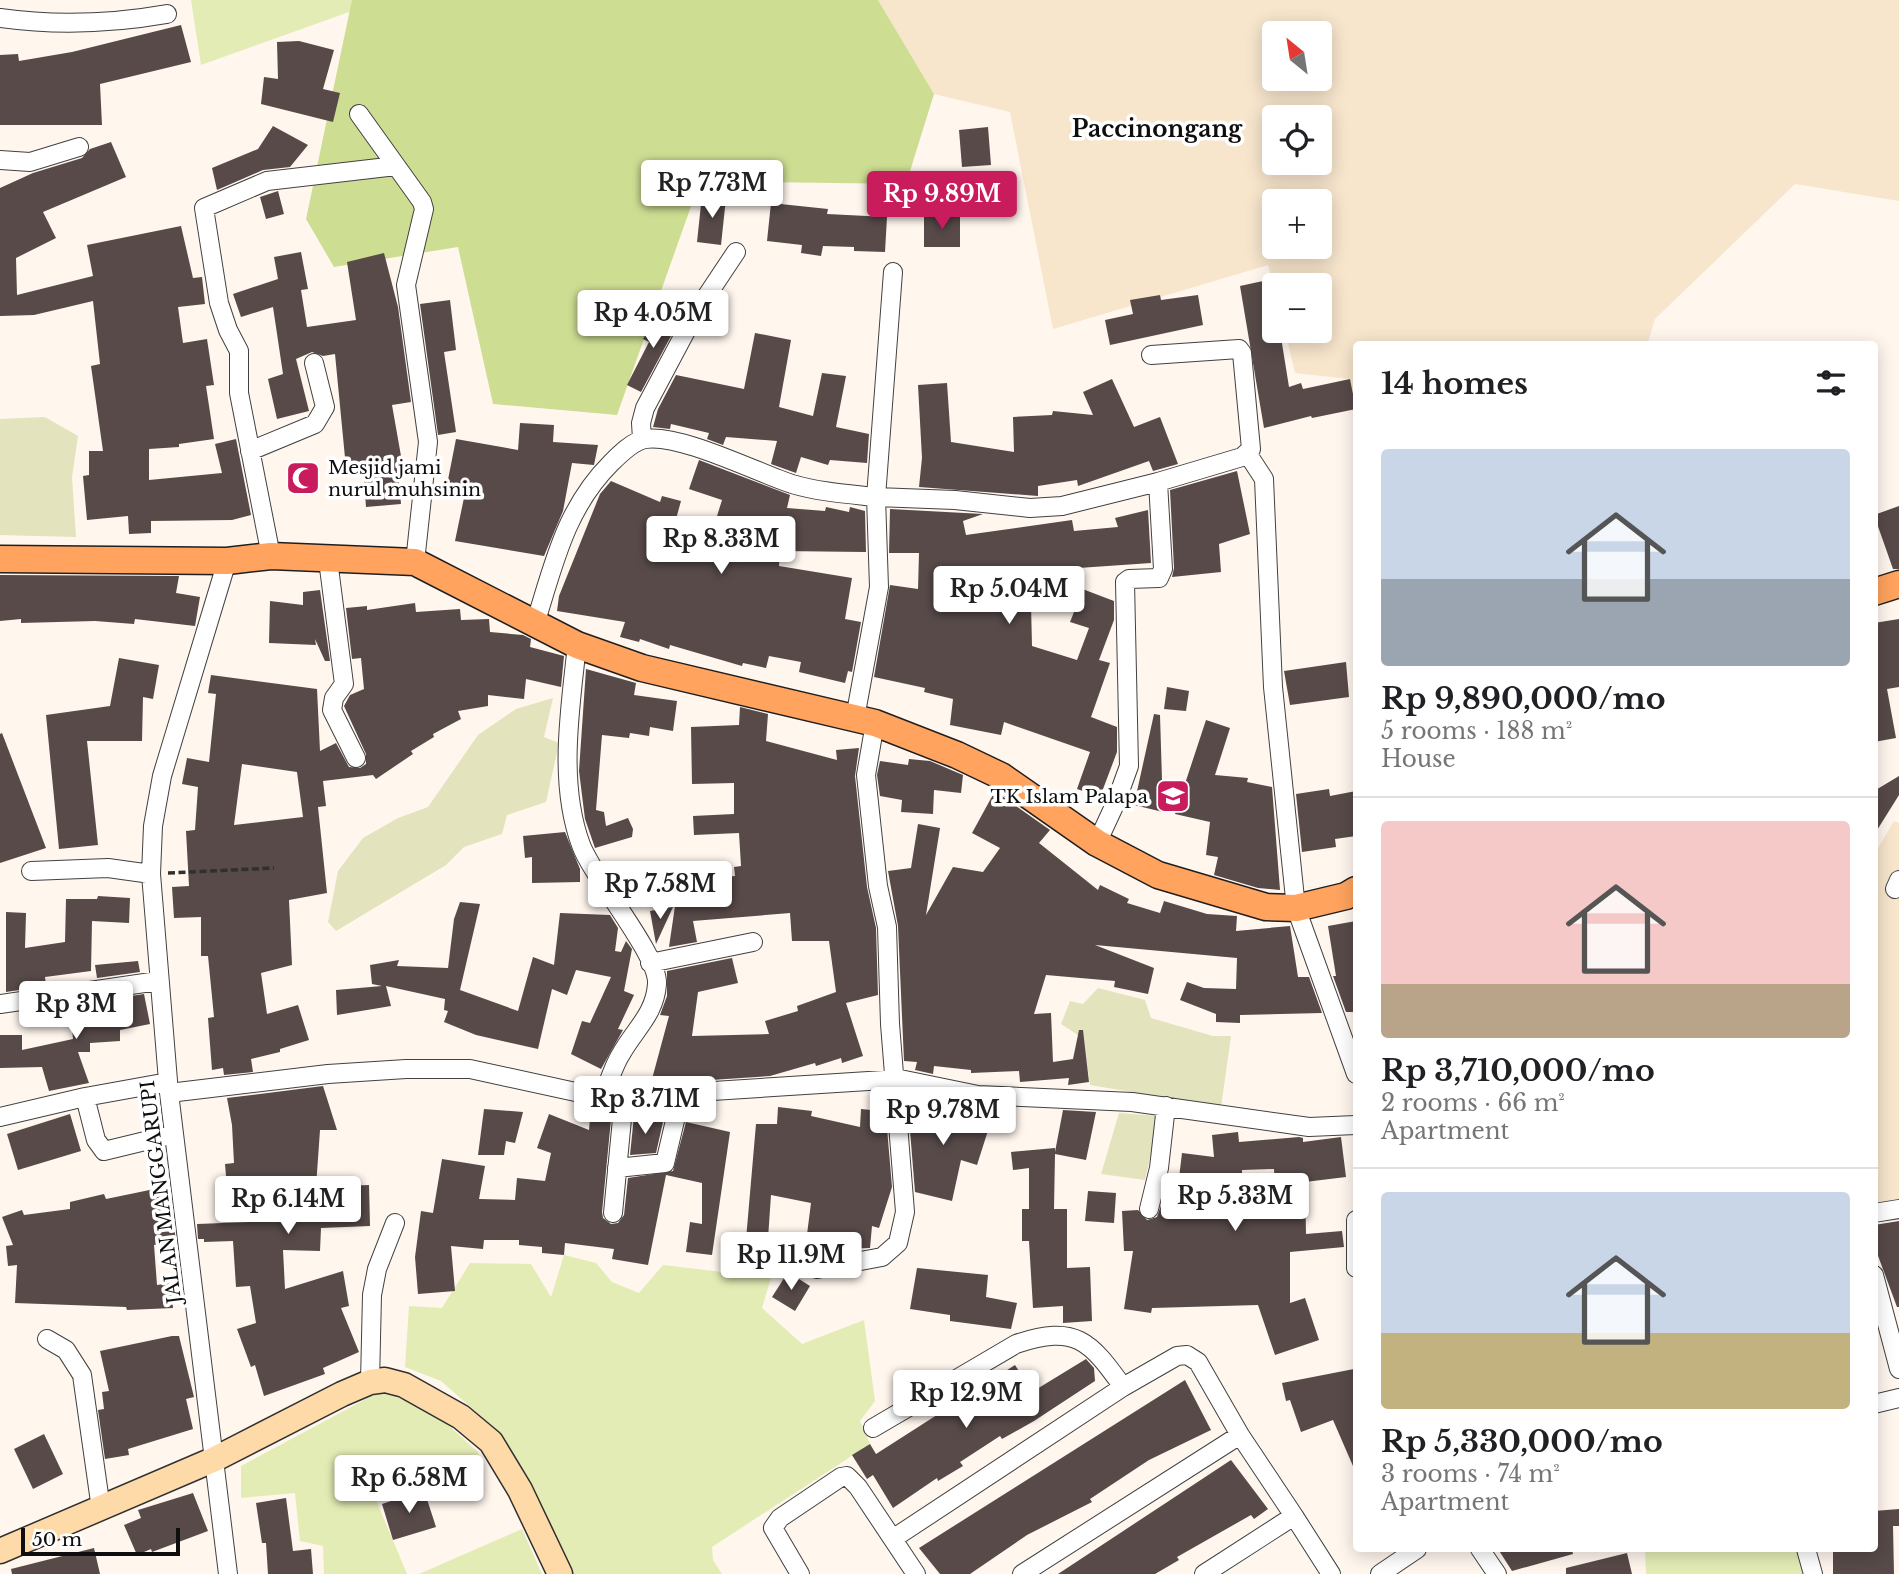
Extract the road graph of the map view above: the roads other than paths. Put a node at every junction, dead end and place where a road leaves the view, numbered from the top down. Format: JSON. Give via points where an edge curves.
{"nodes":[{"id":1,"x":167,"y":14,"type":"dead end"},
{"id":2,"x":0,"y":18,"type":"edge"},
{"id":3,"x":359,"y":114,"type":"dead end"},
{"id":4,"x":79,"y":147,"type":"dead end"},
{"id":5,"x":0,"y":160,"type":"edge"},
{"id":6,"x":396,"y":166,"type":"junction"},
{"id":7,"x":736,"y":252,"type":"dead end"},
{"id":8,"x":892,"y":272,"type":"dead end"},
{"id":9,"x":1152,"y":355,"type":"dead end"},
{"id":10,"x":314,"y":363,"type":"dead end"},
{"id":11,"x":642,"y":439,"type":"junction"},
{"id":12,"x":250,"y":450,"type":"junction"},
{"id":13,"x":1247,"y":453,"type":"junction"},
{"id":14,"x":1158,"y":482,"type":"junction"},
{"id":15,"x":876,"y":497,"type":"junction"},
{"id":16,"x":271,"y":556,"type":"junction"},
{"id":17,"x":0,"y":559,"type":"edge"},
{"id":18,"x":328,"y":559,"type":"junction"},
{"id":19,"x":227,"y":561,"type":"junction"},
{"id":20,"x":415,"y":562,"type":"junction"},
{"id":21,"x":1899,"y":584,"type":"edge"},
{"id":22,"x":1878,"y":592,"type":"edge"},
{"id":23,"x":534,"y":624,"type":"junction"},
{"id":24,"x":578,"y":645,"type":"junction"},
{"id":25,"x":865,"y":720,"type":"junction"},
{"id":26,"x":356,"y":758,"type":"dead end"},
{"id":27,"x":1097,"y":843,"type":"junction"},
{"id":28,"x":31,"y":871,"type":"dead end"},
{"id":29,"x":151,"y":874,"type":"junction"},
{"id":30,"x":1353,"y":892,"type":"edge"},
{"id":31,"x":1296,"y":908,"type":"junction"},
{"id":32,"x":753,"y":942,"type":"dead end"},
{"id":33,"x":650,"y":963,"type":"junction"},
{"id":34,"x":158,"y":981,"type":"junction"},
{"id":35,"x":0,"y":1004,"type":"edge"},
{"id":36,"x":1353,"y":1066,"type":"edge"},
{"id":37,"x":894,"y":1079,"type":"junction"},
{"id":38,"x":169,"y":1088,"type":"junction"},
{"id":39,"x":681,"y":1095,"type":"junction"},
{"id":40,"x":85,"y":1097,"type":"junction"},
{"id":41,"x":603,"y":1098,"type":"junction"},
{"id":42,"x":624,"y":1098,"type":"junction"},
{"id":43,"x":1166,"y":1106,"type":"junction"},
{"id":44,"x":0,"y":1117,"type":"edge"},
{"id":45,"x":1353,"y":1125,"type":"edge"},
{"id":46,"x":174,"y":1134,"type":"junction"},
{"id":47,"x":617,"y":1168,"type":"junction"},
{"id":48,"x":1149,"y":1209,"type":"dead end"},
{"id":49,"x":1899,"y":1209,"type":"edge"},
{"id":50,"x":1878,"y":1212,"type":"edge"},
{"id":51,"x":613,"y":1213,"type":"dead end"},
{"id":52,"x":395,"y":1223,"type":"dead end"},
{"id":53,"x":817,"y":1269,"type":"dead end"},
{"id":54,"x":1878,"y":1290,"type":"edge"},
{"id":55,"x":47,"y":1339,"type":"dead end"},
{"id":56,"x":1899,"y":1369,"type":"edge"},
{"id":57,"x":370,"y":1382,"type":"junction"},
{"id":58,"x":1123,"y":1387,"type":"junction"},
{"id":59,"x":1899,"y":1398,"type":"edge"},
{"id":60,"x":1878,"y":1403,"type":"edge"},
{"id":61,"x":873,"y":1428,"type":"dead end"},
{"id":62,"x":1240,"y":1435,"type":"junction"},
{"id":63,"x":215,"y":1459,"type":"junction"},
{"id":64,"x":101,"y":1509,"type":"junction"},
{"id":65,"x":1294,"y":1516,"type":"junction"},
{"id":66,"x":894,"y":1538,"type":"junction"},
{"id":67,"x":0,"y":1551,"type":"edge"},
{"id":68,"x":1413,"y":1552,"type":"edge"},
{"id":69,"x":1482,"y":1552,"type":"edge"},
{"id":70,"x":1807,"y":1552,"type":"edge"},
{"id":71,"x":228,"y":1574,"type":"edge"},
{"id":72,"x":560,"y":1574,"type":"edge"},
{"id":73,"x":800,"y":1574,"type":"edge"},
{"id":74,"x":916,"y":1574,"type":"edge"},
{"id":75,"x":1022,"y":1574,"type":"edge"},
{"id":76,"x":1204,"y":1574,"type":"edge"},
{"id":77,"x":1331,"y":1574,"type":"edge"},
{"id":78,"x":1380,"y":1574,"type":"edge"},
{"id":79,"x":1497,"y":1574,"type":"edge"},
{"id":80,"x":1813,"y":1574,"type":"edge"}],
"edges":[{"from":1,"to":2,"type":"street","via":[[96,24],[51,25]]},
{"from":3,"to":6,"type":"street"},
{"from":4,"to":5,"type":"street","via":[[30,162]]},
{"from":6,"to":12,"type":"street","via":[[267,181],[204,208],[219,303],[239,351],[239,393]]},
{"from":6,"to":20,"type":"street","via":[[424,209],[406,285],[428,442]]},
{"from":7,"to":11,"type":"street","via":[[696,312],[645,408]]},
{"from":8,"to":15,"type":"street"},
{"from":9,"to":13,"type":"street","via":[[1239,349],[1251,449]]},
{"from":10,"to":12,"type":"street","via":[[325,407],[315,424]]},
{"from":11,"to":15,"type":"street","via":[[710,452],[793,484]]},
{"from":11,"to":23,"type":"street","via":[[589,486],[564,531]]},
{"from":12,"to":16,"type":"street"},
{"from":13,"to":14,"type":"street"},
{"from":13,"to":31,"type":"street","via":[[1264,479],[1273,687]]},
{"from":14,"to":15,"type":"street","via":[[1062,506],[1030,508]]},
{"from":14,"to":27,"type":"street","via":[[1163,569],[1159,578],[1125,582],[1129,766]]},
{"from":15,"to":25,"type":"street","via":[[879,587]]},
{"from":16,"to":18,"type":"main road"},
{"from":16,"to":19,"type":"main road"},
{"from":17,"to":19,"type":"main road"},
{"from":18,"to":20,"type":"main road"},
{"from":18,"to":26,"type":"street","via":[[344,684],[332,709]]},
{"from":19,"to":29,"type":"street","name":"JALAN MANGGARUPI","via":[[162,776]]},
{"from":20,"to":23,"type":"main road"},
{"from":21,"to":22,"type":"main road"},
{"from":23,"to":24,"type":"main road"},
{"from":24,"to":25,"type":"main road","via":[[642,668]]},
{"from":24,"to":33,"type":"street","via":[[570,712],[571,815],[582,849]]},
{"from":25,"to":27,"type":"main road","via":[[1002,776]]},
{"from":25,"to":37,"type":"street","via":[[866,775],[887,927]]},
{"from":27,"to":31,"type":"main road","via":[[1158,875],[1266,907]]},
{"from":28,"to":29,"type":"street","via":[[108,868]]},
{"from":29,"to":34,"type":"street","name":"JALAN MANGGARUPI"},
{"from":30,"to":31,"type":"main road"},
{"from":31,"to":36,"type":"street"},
{"from":32,"to":33,"type":"street"},
{"from":33,"to":41,"type":"street","via":[[657,980],[654,1005],[619,1057]]},
{"from":34,"to":35,"type":"street"},
{"from":34,"to":38,"type":"street","name":"JALAN MANGGARUPI"},
{"from":37,"to":39,"type":"street"},
{"from":37,"to":43,"type":"street","via":[[978,1095]]},
{"from":37,"to":53,"type":"street","via":[[905,1212],[898,1243],[882,1257]]},
{"from":38,"to":40,"type":"street"},
{"from":38,"to":41,"type":"street","via":[[328,1074],[457,1069]]},
{"from":38,"to":46,"type":"street","name":"JALAN MANGGARUPI"},
{"from":39,"to":42,"type":"street"},
{"from":39,"to":47,"type":"street","via":[[665,1163]]},
{"from":40,"to":44,"type":"street"},
{"from":40,"to":46,"type":"street","via":[[96,1140],[104,1151]]},
{"from":41,"to":42,"type":"street"},
{"from":42,"to":47,"type":"street"},
{"from":43,"to":45,"type":"street","via":[[1309,1128]]},
{"from":43,"to":48,"type":"street"},
{"from":46,"to":63,"type":"street","name":"JALAN MANGGARUPI"},
{"from":47,"to":51,"type":"street"},
{"from":49,"to":50,"type":"street"},
{"from":52,"to":57,"type":"street","via":[[372,1295]]},
{"from":54,"to":56,"type":"street"},
{"from":55,"to":64,"type":"street","via":[[66,1350],[82,1375]]},
{"from":57,"to":63,"type":"street"},
{"from":57,"to":72,"type":"street","via":[[404,1385],[461,1417],[491,1442]]},
{"from":58,"to":61,"type":"street","via":[[1084,1340],[1060,1335],[1033,1338]]},
{"from":58,"to":62,"type":"street","via":[[1177,1356],[1187,1355],[1198,1362]]},
{"from":58,"to":66,"type":"street"},
{"from":59,"to":60,"type":"street"},
{"from":62,"to":65,"type":"street"},
{"from":62,"to":75,"type":"street"},
{"from":63,"to":64,"type":"street"},
{"from":63,"to":71,"type":"street","name":"JALAN MANGGARUPI"},
{"from":64,"to":67,"type":"street"},
{"from":65,"to":76,"type":"street"},
{"from":65,"to":77,"type":"street"},
{"from":66,"to":73,"type":"street","via":[[852,1479],[841,1476],[780,1518],[773,1528]]},
{"from":66,"to":74,"type":"street"},
{"from":68,"to":78,"type":"street"},
{"from":69,"to":79,"type":"street"},
{"from":70,"to":80,"type":"street"}]}
